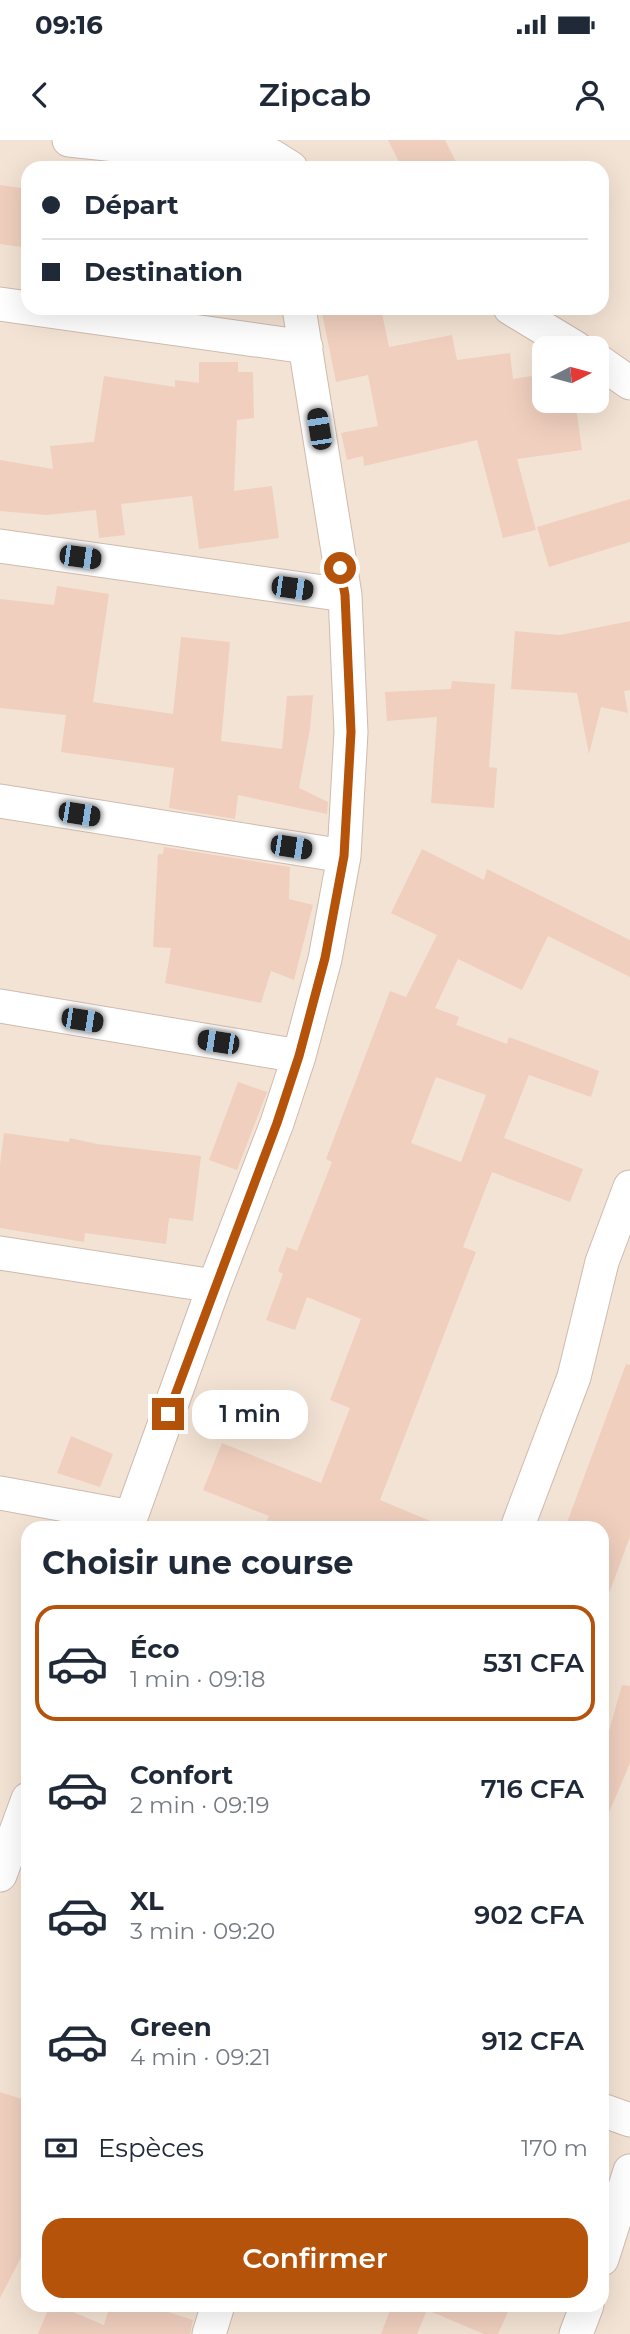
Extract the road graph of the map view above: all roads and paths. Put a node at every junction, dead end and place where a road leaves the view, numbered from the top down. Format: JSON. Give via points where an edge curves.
{"nodes":[{"id":1,"x":69,"y":140,"type":"edge"},
{"id":2,"x":276,"y":158,"type":"edge"},
{"id":3,"x":0,"y":304,"type":"edge"},
{"id":4,"x":21,"y":307,"type":"edge"},
{"id":5,"x":78,"y":315,"type":"edge"},
{"id":6,"x":300,"y":315,"type":"edge"},
{"id":7,"x":522,"y":315,"type":"edge"},
{"id":8,"x":556,"y":336,"type":"edge"},
{"id":9,"x":306,"y":347,"type":"junction"},
{"id":10,"x":609,"y":368,"type":"edge"},
{"id":11,"x":630,"y":383,"type":"edge"},
{"id":12,"x":0,"y":546,"type":"edge"},
{"id":13,"x":345,"y":595,"type":"junction"},
{"id":14,"x":0,"y":801,"type":"edge"},
{"id":15,"x":344,"y":856,"type":"junction"},
{"id":16,"x":0,"y":1006,"type":"edge"},
{"id":17,"x":299,"y":1056,"type":"junction"},
{"id":18,"x":630,"y":1187,"type":"edge"},
{"id":19,"x":0,"y":1253,"type":"edge"},
{"id":20,"x":214,"y":1286,"type":"junction"},
{"id":21,"x":0,"y":1493,"type":"edge"},
{"id":22,"x":125,"y":1521,"type":"edge"},
{"id":23,"x":129,"y":1521,"type":"edge"},
{"id":24,"x":520,"y":1521,"type":"edge"},
{"id":25,"x":21,"y":1824,"type":"edge"},
{"id":26,"x":8,"y":1871,"type":"edge"},
{"id":27,"x":609,"y":2112,"type":"edge"},
{"id":28,"x":630,"y":2120,"type":"edge"},
{"id":29,"x":630,"y":2171,"type":"edge"},
{"id":30,"x":609,"y":2237,"type":"edge"},
{"id":31,"x":216,"y":2312,"type":"edge"},
{"id":32,"x":584,"y":2312,"type":"edge"},
{"id":33,"x":209,"y":2334,"type":"edge"},
{"id":34,"x":576,"y":2334,"type":"edge"}],
"edges":[{"from":1,"to":2,"type":"street"},
{"from":3,"to":4,"type":"street"},
{"from":5,"to":9,"type":"street"},
{"from":6,"to":9,"type":"street"},
{"from":7,"to":8,"type":"street"},
{"from":9,"to":13,"type":"street"},
{"from":10,"to":11,"type":"street"},
{"from":12,"to":13,"type":"street"},
{"from":13,"to":15,"type":"street","via":[[351,732]]},
{"from":14,"to":15,"type":"street"},
{"from":15,"to":17,"type":"street","via":[[325,958]]},
{"from":16,"to":17,"type":"street"},
{"from":17,"to":20,"type":"street"},
{"from":18,"to":24,"type":"street","via":[[602,1262],[574,1377]]},
{"from":19,"to":20,"type":"street"},
{"from":20,"to":23,"type":"street"},
{"from":21,"to":22,"type":"street"},
{"from":25,"to":26,"type":"street"},
{"from":27,"to":28,"type":"street"},
{"from":29,"to":30,"type":"street"},
{"from":31,"to":33,"type":"street"},
{"from":32,"to":34,"type":"street"}]}
